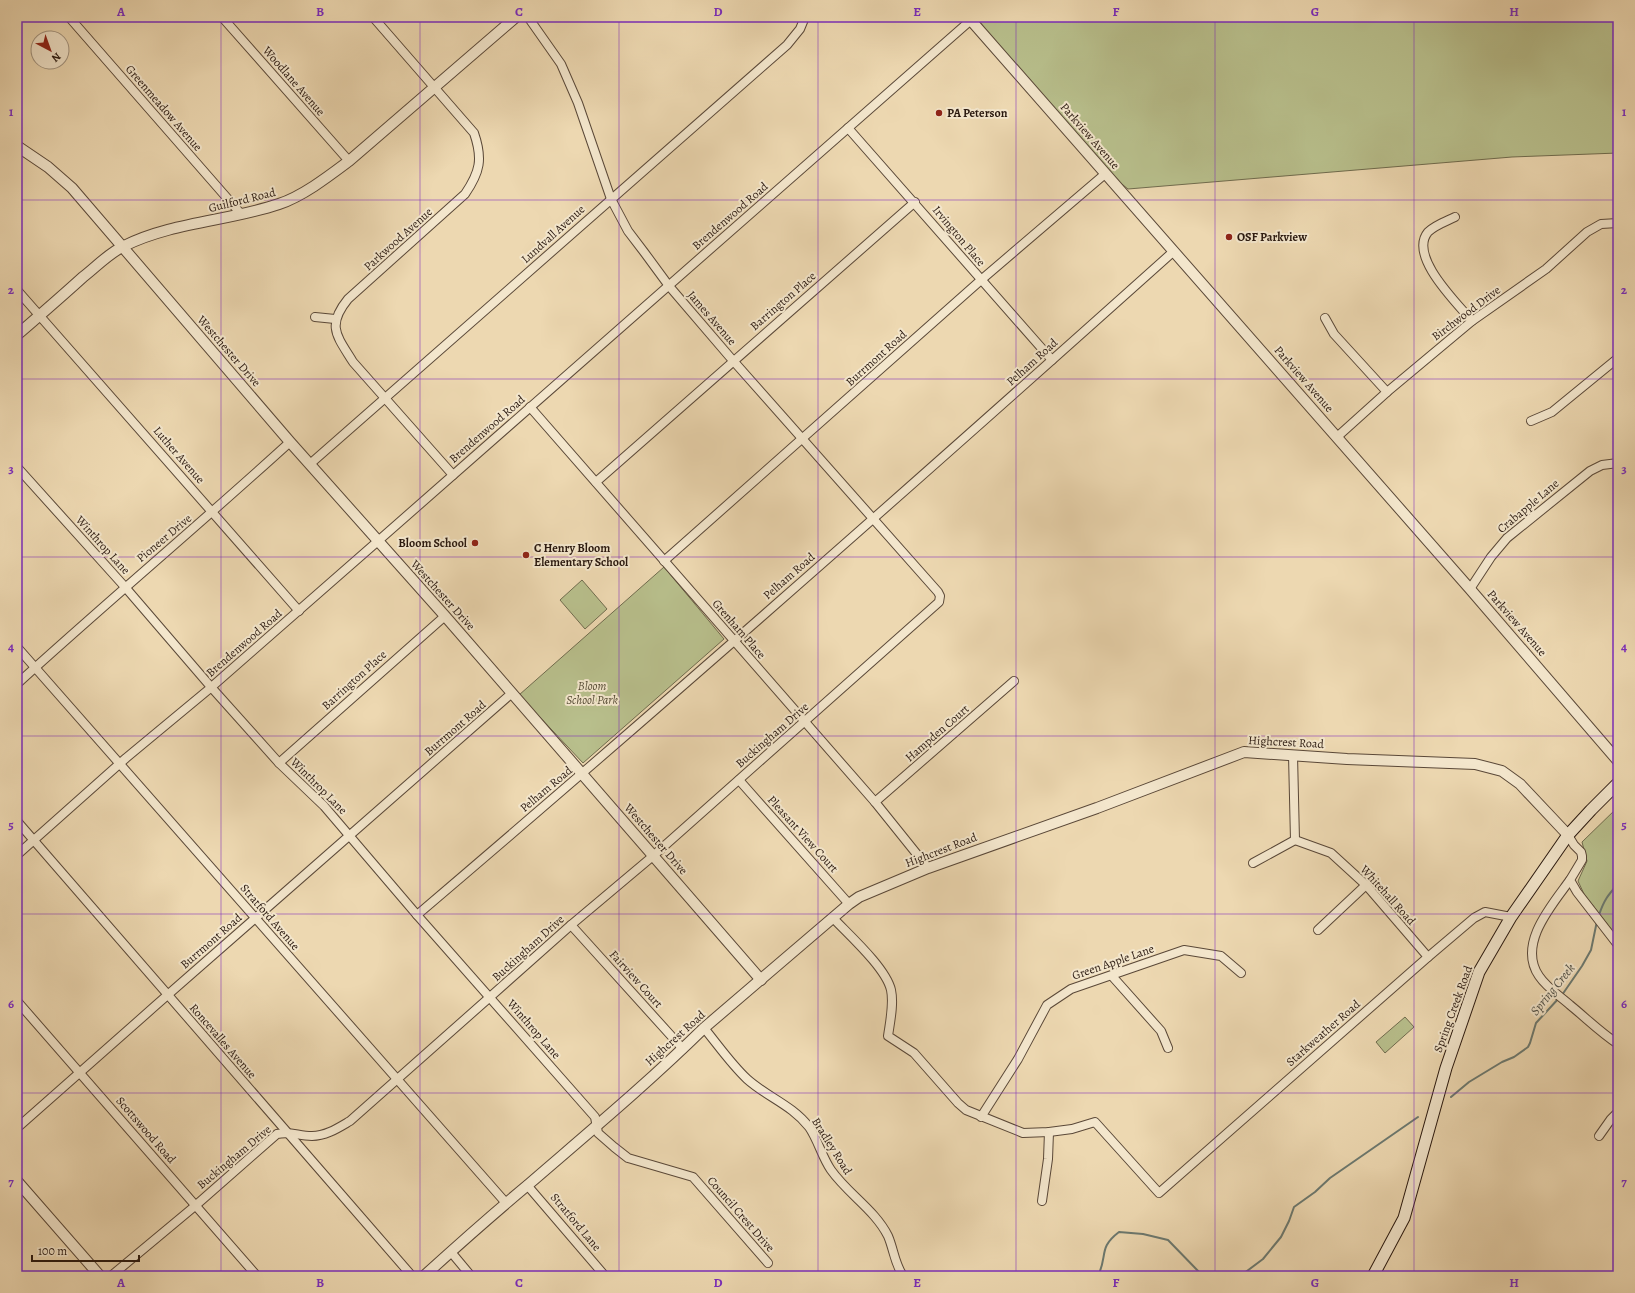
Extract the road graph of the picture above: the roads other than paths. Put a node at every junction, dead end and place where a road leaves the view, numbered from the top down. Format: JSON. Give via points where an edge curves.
{"nodes":[{"id":1,"x":69,"y":17,"type":"edge"},
{"id":2,"x":222,"y":17,"type":"edge"},
{"id":3,"x":373,"y":17,"type":"edge"},
{"id":4,"x":516,"y":17,"type":"edge"},
{"id":5,"x":528,"y":17,"type":"edge"},
{"id":6,"x":805,"y":17,"type":"edge"},
{"id":7,"x":970,"y":18,"type":"edge"},
{"id":8,"x":434,"y":86,"type":"junction"},
{"id":9,"x":848,"y":128,"type":"junction"},
{"id":10,"x":17,"y":146,"type":"edge"},
{"id":11,"x":349,"y":161,"type":"junction"},
{"id":12,"x":1105,"y":174,"type":"junction"},
{"id":13,"x":611,"y":199,"type":"junction"},
{"id":14,"x":915,"y":202,"type":"junction"},
{"id":15,"x":242,"y":214,"type":"junction"},
{"id":16,"x":1455,"y":217,"type":"dead end"},
{"id":17,"x":1618,"y":223,"type":"edge"},
{"id":18,"x":122,"y":246,"type":"junction"},
{"id":19,"x":1174,"y":251,"type":"junction"},
{"id":20,"x":981,"y":280,"type":"junction"},
{"id":21,"x":669,"y":286,"type":"junction"},
{"id":22,"x":17,"y":290,"type":"edge"},
{"id":23,"x":40,"y":315,"type":"junction"},
{"id":24,"x":315,"y":317,"type":"dead end"},
{"id":25,"x":1325,"y":318,"type":"dead end"},
{"id":26,"x":334,"y":319,"type":"junction"},
{"id":27,"x":1472,"y":321,"type":"junction"},
{"id":28,"x":17,"y":335,"type":"edge"},
{"id":29,"x":1618,"y":358,"type":"edge"},
{"id":30,"x":1052,"y":360,"type":"junction"},
{"id":31,"x":734,"y":361,"type":"junction"},
{"id":32,"x":1386,"y":392,"type":"junction"},
{"id":33,"x":386,"y":399,"type":"junction"},
{"id":34,"x":530,"y":407,"type":"junction"},
{"id":35,"x":1531,"y":421,"type":"dead end"},
{"id":36,"x":1337,"y":437,"type":"junction"},
{"id":37,"x":803,"y":439,"type":"junction"},
{"id":38,"x":290,"y":442,"type":"junction"},
{"id":39,"x":1618,"y":462,"type":"edge"},
{"id":40,"x":310,"y":464,"type":"junction"},
{"id":41,"x":17,"y":467,"type":"edge"},
{"id":42,"x":453,"y":475,"type":"junction"},
{"id":43,"x":596,"y":482,"type":"junction"},
{"id":44,"x":213,"y":512,"type":"junction"},
{"id":45,"x":873,"y":519,"type":"junction"},
{"id":46,"x":378,"y":542,"type":"junction"},
{"id":47,"x":664,"y":561,"type":"junction"},
{"id":48,"x":125,"y":587,"type":"junction"},
{"id":49,"x":1470,"y":588,"type":"junction"},
{"id":50,"x":940,"y":596,"type":"joint"},
{"id":51,"x":299,"y":611,"type":"junction"},
{"id":52,"x":445,"y":616,"type":"junction"},
{"id":53,"x":734,"y":640,"type":"junction"},
{"id":54,"x":17,"y":647,"type":"edge"},
{"id":55,"x":35,"y":667,"type":"junction"},
{"id":56,"x":1014,"y":682,"type":"dead end"},
{"id":57,"x":17,"y":684,"type":"edge"},
{"id":58,"x":211,"y":688,"type":"junction"},
{"id":59,"x":512,"y":693,"type":"junction"},
{"id":60,"x":805,"y":722,"type":"junction"},
{"id":61,"x":1292,"y":755,"type":"junction"},
{"id":62,"x":1618,"y":761,"type":"edge"},
{"id":63,"x":120,"y":763,"type":"junction"},
{"id":64,"x":279,"y":763,"type":"junction"},
{"id":65,"x":583,"y":774,"type":"junction"},
{"id":66,"x":739,"y":780,"type":"junction"},
{"id":67,"x":1618,"y":784,"type":"edge"},
{"id":68,"x":875,"y":802,"type":"junction"},
{"id":69,"x":17,"y":821,"type":"edge"},
{"id":70,"x":1568,"y":835,"type":"junction"},
{"id":71,"x":350,"y":836,"type":"junction"},
{"id":72,"x":34,"y":840,"type":"junction"},
{"id":73,"x":1295,"y":840,"type":"junction"},
{"id":74,"x":17,"y":855,"type":"edge"},
{"id":75,"x":653,"y":856,"type":"junction"},
{"id":76,"x":1252,"y":863,"type":"dead end"},
{"id":77,"x":928,"y":868,"type":"junction"},
{"id":78,"x":1570,"y":880,"type":"junction"},
{"id":79,"x":1366,"y":885,"type":"junction"},
{"id":80,"x":849,"y":904,"type":"junction"},
{"id":81,"x":417,"y":915,"type":"junction"},
{"id":82,"x":1511,"y":917,"type":"junction"},
{"id":83,"x":255,"y":918,"type":"junction"},
{"id":84,"x":833,"y":918,"type":"junction"},
{"id":85,"x":571,"y":925,"type":"junction"},
{"id":86,"x":1318,"y":930,"type":"dead end"},
{"id":87,"x":1618,"y":945,"type":"edge"},
{"id":88,"x":1428,"y":957,"type":"junction"},
{"id":89,"x":1241,"y":973,"type":"dead end"},
{"id":90,"x":1112,"y":976,"type":"junction"},
{"id":91,"x":761,"y":980,"type":"junction"},
{"id":92,"x":167,"y":995,"type":"junction"},
{"id":93,"x":490,"y":998,"type":"junction"},
{"id":94,"x":17,"y":1001,"type":"edge"},
{"id":95,"x":704,"y":1028,"type":"junction"},
{"id":96,"x":1618,"y":1044,"type":"edge"},
{"id":97,"x":1168,"y":1048,"type":"dead end"},
{"id":98,"x":683,"y":1049,"type":"junction"},
{"id":99,"x":80,"y":1072,"type":"junction"},
{"id":100,"x":398,"y":1079,"type":"junction"},
{"id":101,"x":1618,"y":1112,"type":"edge"},
{"id":102,"x":981,"y":1116,"type":"junction"},
{"id":103,"x":597,"y":1126,"type":"junction"},
{"id":104,"x":17,"y":1128,"type":"edge"},
{"id":105,"x":286,"y":1132,"type":"junction"},
{"id":106,"x":1049,"y":1132,"type":"junction"},
{"id":107,"x":1599,"y":1136,"type":"dead end"},
{"id":108,"x":17,"y":1181,"type":"edge"},
{"id":109,"x":527,"y":1184,"type":"junction"},
{"id":110,"x":1042,"y":1200,"type":"dead end"},
{"id":111,"x":506,"y":1202,"type":"junction"},
{"id":112,"x":195,"y":1206,"type":"junction"},
{"id":113,"x":451,"y":1252,"type":"junction"},
{"id":114,"x":768,"y":1263,"type":"dead end"},
{"id":115,"x":100,"y":1276,"type":"edge"},
{"id":116,"x":111,"y":1276,"type":"edge"},
{"id":117,"x":257,"y":1276,"type":"edge"},
{"id":118,"x":412,"y":1276,"type":"edge"},
{"id":119,"x":424,"y":1276,"type":"edge"},
{"id":120,"x":471,"y":1276,"type":"edge"},
{"id":121,"x":606,"y":1276,"type":"edge"},
{"id":122,"x":902,"y":1276,"type":"edge"},
{"id":123,"x":1373,"y":1276,"type":"edge"}],
"edges":[{"from":1,"to":15,"type":"street","name":"Greenmeadow Avenue"},
{"from":2,"to":11,"type":"street","name":"Woodlane Avenue"},
{"from":3,"to":8,"type":"street","name":"Parkwood Avenue"},
{"from":4,"to":8,"type":"street","name":"Guilford Road"},
{"from":5,"to":13,"type":"street","name":"James Avenue","via":[[561,64],[578,103]]},
{"from":6,"to":13,"type":"street","name":"Lundvall Avenue","via":[[800,29],[787,45]]},
{"from":7,"to":9,"type":"street","name":"Brendenwood Road"},
{"from":7,"to":12,"type":"street","name":"Parkview Avenue"},
{"from":8,"to":11,"type":"street","name":"Guilford Road"},
{"from":8,"to":26,"type":"street","name":"Parkwood Avenue","via":[[474,133],[479,148],[480,164],[476,179],[466,194],[348,299]]},
{"from":9,"to":14,"type":"street","name":"Irvington Place"},
{"from":9,"to":21,"type":"street","name":"Brendenwood Road"},
{"from":10,"to":18,"type":"street","name":"Westchester Drive","via":[[48,167],[72,188]]},
{"from":11,"to":15,"type":"street","name":"Guilford Road","via":[[313,187],[281,204]]},
{"from":12,"to":19,"type":"street","name":"Parkview Avenue"},
{"from":12,"to":20,"type":"street","name":"Burrmont Road"},
{"from":13,"to":21,"type":"street","name":"James Avenue","via":[[628,231]]},
{"from":13,"to":33,"type":"street","name":"Lundvall Avenue"},
{"from":14,"to":20,"type":"street","name":"Irvington Place"},
{"from":14,"to":31,"type":"street","name":"Barrington Place"},
{"from":15,"to":18,"type":"street","name":"Guilford Road","via":[[159,233]]},
{"from":16,"to":27,"type":"street","via":[[1428,232],[1423,242],[1424,253],[1431,272]]},
{"from":17,"to":27,"type":"street","name":"Birchwood Drive","via":[[1601,224],[1587,232],[1546,269]]},
{"from":18,"to":23,"type":"street","name":"Guilford Road"},
{"from":18,"to":38,"type":"street","name":"Westchester Drive"},
{"from":19,"to":30,"type":"street","name":"Pelham Road"},
{"from":19,"to":36,"type":"street","name":"Parkview Avenue"},
{"from":20,"to":30,"type":"street","name":"Irvington Place"},
{"from":20,"to":37,"type":"street","name":"Burrmont Road"},
{"from":21,"to":31,"type":"street","name":"James Avenue"},
{"from":21,"to":34,"type":"street","name":"Brendenwood Road"},
{"from":22,"to":23,"type":"street","name":"Luther Avenue"},
{"from":23,"to":28,"type":"street","name":"Guilford Road"},
{"from":23,"to":44,"type":"street","name":"Luther Avenue"},
{"from":24,"to":26,"type":"street"},
{"from":25,"to":32,"type":"street","via":[[1334,334]]},
{"from":26,"to":33,"type":"street","via":[[336,332],[353,362]]},
{"from":27,"to":32,"type":"street","name":"Birchwood Drive"},
{"from":29,"to":35,"type":"street","via":[[1552,412]]},
{"from":30,"to":45,"type":"street","name":"Pelham Road"},
{"from":31,"to":37,"type":"street","name":"James Avenue"},
{"from":31,"to":43,"type":"street","name":"Barrington Place"},
{"from":32,"to":36,"type":"street","name":"Birchwood Drive"},
{"from":33,"to":40,"type":"street","name":"Lundvall Avenue"},
{"from":33,"to":42,"type":"street"},
{"from":34,"to":42,"type":"street","name":"Brendenwood Road"},
{"from":34,"to":43,"type":"street","name":"Grenham Place"},
{"from":36,"to":49,"type":"street","name":"Parkview Avenue"},
{"from":37,"to":45,"type":"street","name":"James Avenue"},
{"from":37,"to":47,"type":"street","name":"Burrmont Road"},
{"from":38,"to":40,"type":"street","name":"Westchester Drive"},
{"from":38,"to":44,"type":"street","name":"Pioneer Drive"},
{"from":39,"to":49,"type":"street","name":"Crabapple Lane","via":[[1602,465],[1590,471],[1507,538]]},
{"from":40,"to":46,"type":"street","name":"Westchester Drive"},
{"from":41,"to":48,"type":"street","name":"Winthrop Lane"},
{"from":42,"to":46,"type":"street","name":"Brendenwood Road"},
{"from":43,"to":47,"type":"street","name":"Grenham Place"},
{"from":44,"to":48,"type":"street","name":"Pioneer Drive"},
{"from":44,"to":51,"type":"street","name":"Luther Avenue"},
{"from":45,"to":50,"type":"street","name":"James Avenue"},
{"from":45,"to":53,"type":"street","name":"Pelham Road"},
{"from":46,"to":51,"type":"street","name":"Brendenwood Road"},
{"from":46,"to":52,"type":"street","name":"Westchester Drive"},
{"from":47,"to":53,"type":"street","name":"Grenham Place"},
{"from":48,"to":55,"type":"street","name":"Pioneer Drive"},
{"from":48,"to":58,"type":"street","name":"Winthrop Lane"},
{"from":49,"to":62,"type":"street","name":"Parkview Avenue"},
{"from":50,"to":60,"type":"street","name":"Buckingham Drive","via":[[939,602]]},
{"from":51,"to":58,"type":"street","name":"Brendenwood Road"},
{"from":52,"to":59,"type":"street","name":"Westchester Drive"},
{"from":52,"to":64,"type":"street","name":"Barrington Place"},
{"from":53,"to":60,"type":"street","name":"Grenham Place"},
{"from":53,"to":65,"type":"street","name":"Pelham Road"},
{"from":54,"to":55,"type":"street","name":"Stratford Avenue"},
{"from":55,"to":57,"type":"street","name":"Pioneer Drive"},
{"from":55,"to":63,"type":"street","name":"Stratford Avenue"},
{"from":56,"to":68,"type":"street","name":"Hampden Court"},
{"from":58,"to":63,"type":"street","name":"Brendenwood Road"},
{"from":58,"to":64,"type":"street","name":"Winthrop Lane"},
{"from":59,"to":65,"type":"street","name":"Westchester Drive"},
{"from":59,"to":71,"type":"street","name":"Burrmont Road"},
{"from":60,"to":66,"type":"street","name":"Buckingham Drive"},
{"from":60,"to":68,"type":"street","name":"Grenham Place"},
{"from":61,"to":70,"type":"street","name":"Highcrest Road","via":[[1476,764],[1502,772],[1520,784]]},
{"from":61,"to":73,"type":"street"},
{"from":61,"to":77,"type":"street","name":"Highcrest Road","via":[[1244,752]]},
{"from":63,"to":72,"type":"street","name":"Brendenwood Road"},
{"from":63,"to":83,"type":"street","name":"Stratford Avenue"},
{"from":64,"to":71,"type":"street","name":"Winthrop Lane","via":[[317,798]]},
{"from":65,"to":75,"type":"street","name":"Westchester Drive"},
{"from":65,"to":81,"type":"street","name":"Pelham Road"},
{"from":66,"to":75,"type":"street","name":"Buckingham Drive"},
{"from":66,"to":80,"type":"street","name":"Pleasant View Court"},
{"from":67,"to":70,"type":"main road","name":"Spring Creek Road"},
{"from":68,"to":77,"type":"street","name":"Grenham Place"},
{"from":69,"to":72,"type":"street","name":"Roncevalles Avenue"},
{"from":70,"to":78,"type":"street","via":[[1582,856]]},
{"from":70,"to":82,"type":"main road","name":"Spring Creek Road"},
{"from":71,"to":81,"type":"street","name":"Winthrop Lane"},
{"from":71,"to":83,"type":"street","name":"Burrmont Road"},
{"from":72,"to":74,"type":"street","name":"Brendenwood Road"},
{"from":72,"to":92,"type":"street","name":"Roncevalles Avenue"},
{"from":73,"to":76,"type":"street"},
{"from":73,"to":79,"type":"street","name":"Whitehall Road","via":[[1331,853]]},
{"from":75,"to":85,"type":"street","name":"Buckingham Drive"},
{"from":75,"to":91,"type":"street","name":"Westchester Drive"},
{"from":77,"to":80,"type":"street","name":"Highcrest Road","via":[[859,897]]},
{"from":78,"to":87,"type":"street"},
{"from":78,"to":96,"type":"street","via":[[1538,928],[1532,953],[1534,966],[1551,990]]},
{"from":79,"to":86,"type":"street"},
{"from":79,"to":88,"type":"street","name":"Whitehall Road"},
{"from":80,"to":84,"type":"street","name":"Highcrest Road"},
{"from":81,"to":93,"type":"street","name":"Winthrop Lane"},
{"from":82,"to":88,"type":"street","name":"Starkweather Road","via":[[1485,912],[1474,918]]},
{"from":82,"to":123,"type":"main road","name":"Spring Creek Road","via":[[1479,972],[1446,1068],[1404,1218]]},
{"from":83,"to":92,"type":"street","name":"Burrmont Road"},
{"from":83,"to":100,"type":"street","name":"Stratford Avenue"},
{"from":84,"to":91,"type":"street","name":"Highcrest Road"},
{"from":84,"to":102,"type":"street","via":[[882,971],[891,990],[888,1036],[914,1053],[966,1110]]},
{"from":85,"to":93,"type":"street","name":"Buckingham Drive"},
{"from":85,"to":98,"type":"street","name":"Fairview Court"},
{"from":88,"to":106,"type":"street","name":"Starkweather Road","via":[[1159,1193],[1094,1122],[1072,1129]]},
{"from":89,"to":90,"type":"street","name":"Green Apple Lane","via":[[1221,956],[1184,950]]},
{"from":90,"to":97,"type":"street","via":[[1161,1031]]},
{"from":90,"to":102,"type":"street","name":"Green Apple Lane","via":[[1071,989],[1047,1005],[1018,1059]]},
{"from":91,"to":95,"type":"street","name":"Highcrest Road"},
{"from":92,"to":99,"type":"street","name":"Burrmont Road"},
{"from":92,"to":105,"type":"street","name":"Roncevalles Avenue"},
{"from":93,"to":100,"type":"street","name":"Buckingham Drive"},
{"from":93,"to":103,"type":"street","name":"Winthrop Lane","via":[[595,1117]]},
{"from":94,"to":99,"type":"street","name":"Scottswood Road"},
{"from":95,"to":98,"type":"street","name":"Highcrest Road"},
{"from":95,"to":122,"type":"street","name":"Bradley Road","via":[[746,1078],[763,1092],[792,1109],[809,1128],[830,1169],[848,1191],[874,1214],[888,1237],[896,1266]]},
{"from":98,"to":103,"type":"street","name":"Highcrest Road"},
{"from":99,"to":104,"type":"street","name":"Burrmont Road"},
{"from":99,"to":112,"type":"street","name":"Scottswood Road"},
{"from":100,"to":105,"type":"street","name":"Buckingham Drive","via":[[350,1121],[328,1133],[312,1136]]},
{"from":100,"to":111,"type":"street","name":"Stratford Avenue"},
{"from":101,"to":107,"type":"street"},
{"from":102,"to":106,"type":"street","via":[[1023,1133]]},
{"from":103,"to":109,"type":"street","name":"Highcrest Road"},
{"from":103,"to":114,"type":"street","name":"Council Crest Drive","via":[[598,1133],[628,1158],[693,1178]]},
{"from":105,"to":112,"type":"street","name":"Buckingham Drive","via":[[277,1134]]},
{"from":105,"to":118,"type":"street","name":"Roncevalles Avenue"},
{"from":106,"to":110,"type":"street"},
{"from":108,"to":115,"type":"street"},
{"from":109,"to":111,"type":"street","name":"Highcrest Road"},
{"from":109,"to":121,"type":"street","name":"Stratford Lane"},
{"from":111,"to":113,"type":"street","name":"Highcrest Road"},
{"from":112,"to":116,"type":"street","name":"Buckingham Drive"},
{"from":112,"to":117,"type":"street","name":"Scottswood Road"},
{"from":113,"to":119,"type":"street","name":"Highcrest Road"},
{"from":113,"to":120,"type":"street"}]}
